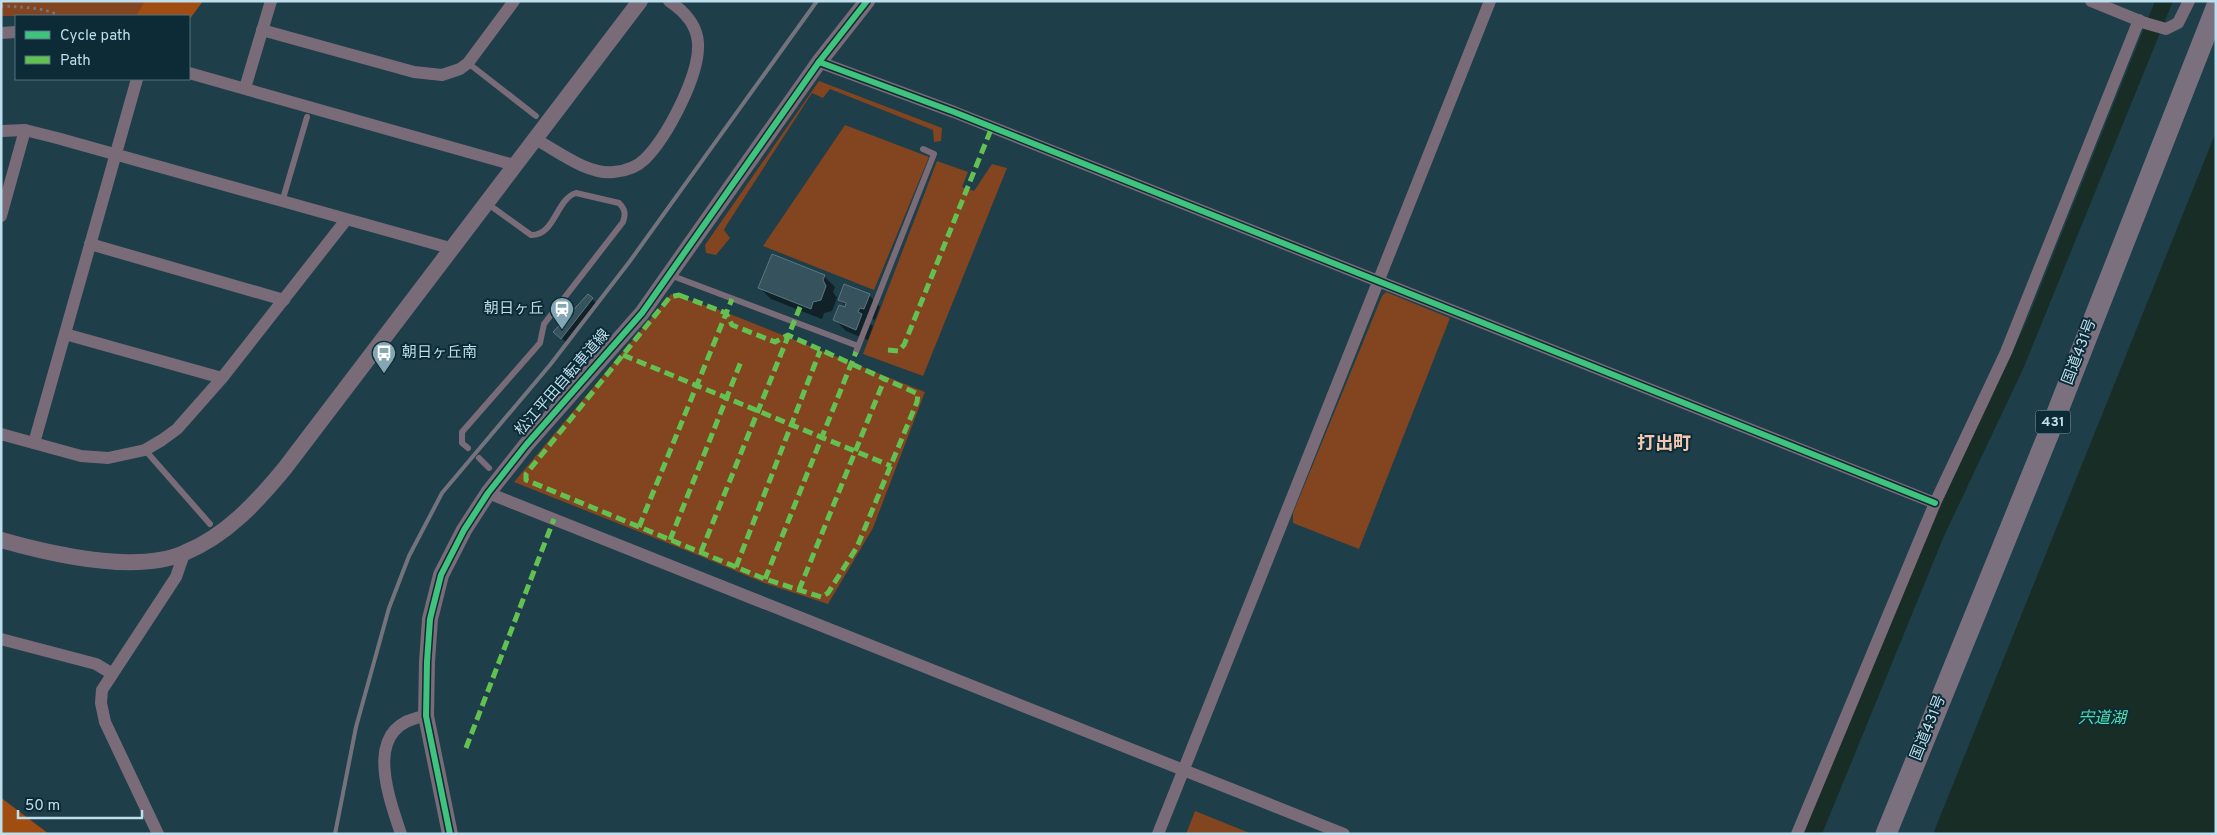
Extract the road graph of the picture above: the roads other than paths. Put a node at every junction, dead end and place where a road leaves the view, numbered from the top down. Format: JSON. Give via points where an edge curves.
{"nodes":[{"id":1,"x":271,"y":1,"type":"edge"},
{"id":2,"x":640,"y":1,"type":"edge"},
{"id":3,"x":669,"y":1,"type":"edge"},
{"id":4,"x":867,"y":1,"type":"edge"},
{"id":5,"x":1490,"y":1,"type":"edge"},
{"id":6,"x":2092,"y":1,"type":"edge"},
{"id":7,"x":2189,"y":1,"type":"edge"},
{"id":8,"x":509,"y":3,"type":"edge"},
{"id":9,"x":2216,"y":8,"type":"edge"},
{"id":10,"x":2142,"y":22,"type":"junction"},
{"id":11,"x":262,"y":30,"type":"junction"},
{"id":12,"x":15,"y":32,"type":"edge"},
{"id":13,"x":1,"y":33,"type":"edge"},
{"id":14,"x":819,"y":62,"type":"junction"},
{"id":15,"x":468,"y":63,"type":"junction"},
{"id":16,"x":190,"y":73,"type":"edge"},
{"id":17,"x":136,"y":80,"type":"edge"},
{"id":18,"x":245,"y":88,"type":"junction"},
{"id":19,"x":536,"y":116,"type":"dead end"},
{"id":20,"x":307,"y":117,"type":"dead end"},
{"id":21,"x":25,"y":130,"type":"junction"},
{"id":22,"x":1,"y":131,"type":"edge"},
{"id":23,"x":535,"y":138,"type":"junction"},
{"id":24,"x":923,"y":149,"type":"dead end"},
{"id":25,"x":115,"y":154,"type":"junction"},
{"id":26,"x":514,"y":165,"type":"junction"},
{"id":27,"x":282,"y":202,"type":"junction"},
{"id":28,"x":486,"y":202,"type":"junction"},
{"id":29,"x":1,"y":216,"type":"edge"},
{"id":30,"x":346,"y":220,"type":"junction"},
{"id":31,"x":90,"y":244,"type":"junction"},
{"id":32,"x":450,"y":248,"type":"junction"},
{"id":33,"x":669,"y":275,"type":"junction"},
{"id":34,"x":1378,"y":282,"type":"junction"},
{"id":35,"x":284,"y":300,"type":"junction"},
{"id":36,"x":65,"y":334,"type":"junction"},
{"id":37,"x":222,"y":378,"type":"junction"},
{"id":38,"x":1,"y":434,"type":"edge"},
{"id":39,"x":34,"y":442,"type":"junction"},
{"id":40,"x":468,"y":448,"type":"dead end"},
{"id":41,"x":145,"y":450,"type":"junction"},
{"id":42,"x":479,"y":458,"type":"dead end"},
{"id":43,"x":489,"y":468,"type":"dead end"},
{"id":44,"x":488,"y":493,"type":"junction"},
{"id":45,"x":1935,"y":503,"type":"junction"},
{"id":46,"x":210,"y":524,"type":"dead end"},
{"id":47,"x":1,"y":540,"type":"edge"},
{"id":48,"x":184,"y":554,"type":"junction"},
{"id":49,"x":1,"y":639,"type":"edge"},
{"id":50,"x":111,"y":673,"type":"junction"},
{"id":51,"x":426,"y":716,"type":"junction"},
{"id":52,"x":1183,"y":770,"type":"junction"},
{"id":53,"x":158,"y":834,"type":"edge"},
{"id":54,"x":401,"y":834,"type":"edge"},
{"id":55,"x":450,"y":834,"type":"edge"},
{"id":56,"x":1158,"y":834,"type":"edge"},
{"id":57,"x":1344,"y":834,"type":"edge"},
{"id":58,"x":1797,"y":834,"type":"edge"},
{"id":59,"x":1886,"y":834,"type":"edge"}],
"edges":[{"from":1,"to":11,"type":"street"},
{"from":2,"to":23,"type":"street"},
{"from":3,"to":23,"type":"street","via":[[694,26],[698,43],[696,65],[675,117],[645,159],[629,169],[600,172]]},
{"from":4,"to":14,"type":"street","name":"松江平田自転車道線"},
{"from":5,"to":34,"type":"street"},
{"from":6,"to":10,"type":"street"},
{"from":7,"to":10,"type":"street","via":[[2178,23],[2166,29]]},
{"from":8,"to":15,"type":"street"},
{"from":9,"to":59,"type":"highway","name":"国道431号","number":"431"},
{"from":10,"to":45,"type":"street","via":[[2006,352]]},
{"from":11,"to":15,"type":"street","via":[[414,72],[442,74]]},
{"from":11,"to":18,"type":"street"},
{"from":12,"to":13,"type":"street"},
{"from":14,"to":33,"type":"street","name":"松江平田自転車道線"},
{"from":14,"to":34,"type":"street","via":[[954,112]]},
{"from":15,"to":19,"type":"lane"},
{"from":16,"to":18,"type":"street"},
{"from":17,"to":25,"type":"street"},
{"from":18,"to":26,"type":"street"},
{"from":20,"to":27,"type":"lane"},
{"from":21,"to":22,"type":"street"},
{"from":21,"to":25,"type":"street"},
{"from":21,"to":29,"type":"street"},
{"from":23,"to":26,"type":"street"},
{"from":24,"to":33,"type":"lane","via":[[934,154],[857,349]]},
{"from":25,"to":27,"type":"street"},
{"from":25,"to":31,"type":"street"},
{"from":26,"to":28,"type":"street"},
{"from":27,"to":30,"type":"street"},
{"from":28,"to":32,"type":"street"},
{"from":28,"to":40,"type":"lane","via":[[531,235],[545,230],[569,197],[576,193],[619,202],[625,216],[544,324],[540,343],[462,432],[462,443]]},
{"from":30,"to":32,"type":"street"},
{"from":30,"to":35,"type":"street"},
{"from":31,"to":35,"type":"street"},
{"from":31,"to":36,"type":"street"},
{"from":32,"to":48,"type":"street","via":[[264,493],[226,528]]},
{"from":33,"to":44,"type":"street","name":"松江平田自転車道線","via":[[642,313]]},
{"from":34,"to":45,"type":"street"},
{"from":34,"to":52,"type":"street"},
{"from":35,"to":37,"type":"street"},
{"from":36,"to":37,"type":"street"},
{"from":36,"to":39,"type":"street"},
{"from":37,"to":41,"type":"street","via":[[176,429]]},
{"from":38,"to":39,"type":"street"},
{"from":39,"to":41,"type":"street","via":[[81,456],[108,458]]},
{"from":41,"to":46,"type":"lane"},
{"from":42,"to":43,"type":"lane"},
{"from":44,"to":51,"type":"street","name":"松江平田自転車道線","via":[[441,575],[430,619]]},
{"from":44,"to":52,"type":"street"},
{"from":45,"to":58,"type":"street"},
{"from":47,"to":48,"type":"street","via":[[46,553],[115,562]]},
{"from":48,"to":50,"type":"street","via":[[176,577]]},
{"from":49,"to":50,"type":"street","via":[[96,664]]},
{"from":50,"to":53,"type":"street","via":[[102,690],[105,722]]},
{"from":51,"to":54,"type":"street","via":[[396,727],[388,738],[384,780]]},
{"from":51,"to":55,"type":"street","name":"松江平田自転車道線"},
{"from":52,"to":56,"type":"street"},
{"from":52,"to":57,"type":"street"}]}
